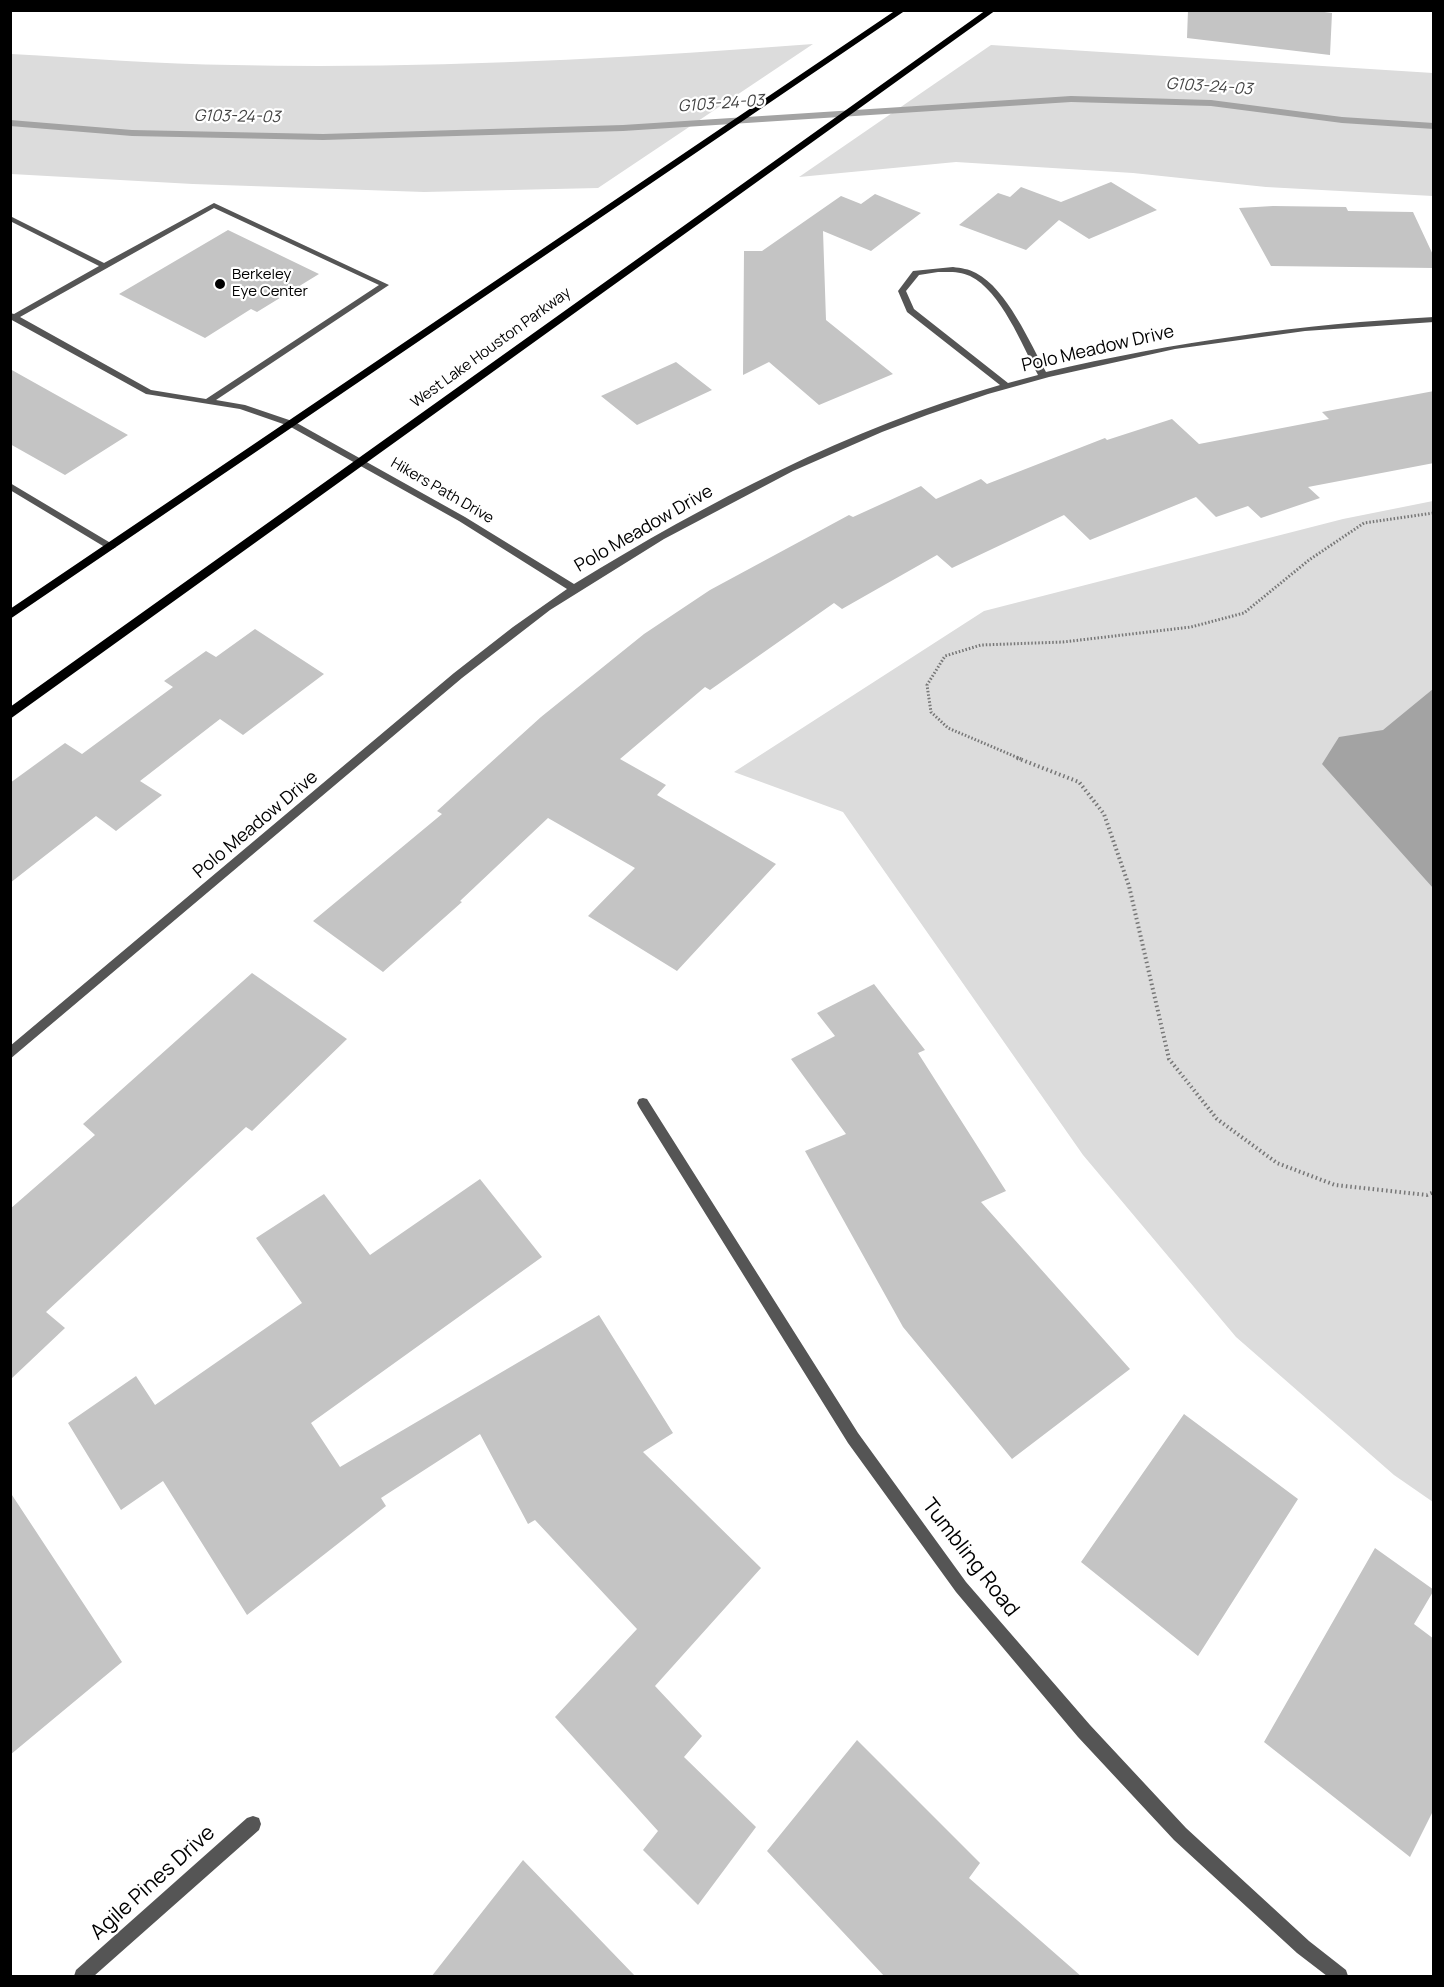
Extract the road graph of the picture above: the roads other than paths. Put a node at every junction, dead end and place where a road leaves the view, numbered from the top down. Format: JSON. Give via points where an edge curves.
{"nodes":[{"id":1,"x":902,"y":10,"type":"edge"},
{"id":2,"x":992,"y":10,"type":"edge"},
{"id":3,"x":10,"y":218,"type":"edge"},
{"id":4,"x":104,"y":266,"type":"junction"},
{"id":5,"x":12,"y":316,"type":"edge"},
{"id":6,"x":1434,"y":319,"type":"edge"},
{"id":7,"x":1044,"y":377,"type":"junction"},
{"id":8,"x":1008,"y":387,"type":"junction"},
{"id":9,"x":207,"y":402,"type":"junction"},
{"id":10,"x":292,"y":424,"type":"junction"},
{"id":11,"x":362,"y":461,"type":"junction"},
{"id":12,"x":10,"y":486,"type":"edge"},
{"id":13,"x":111,"y":547,"type":"junction"},
{"id":14,"x":574,"y":589,"type":"junction"},
{"id":15,"x":10,"y":615,"type":"edge"},
{"id":16,"x":10,"y":714,"type":"edge"},
{"id":17,"x":10,"y":1054,"type":"edge"},
{"id":18,"x":643,"y":1103,"type":"dead end"},
{"id":19,"x":253,"y":1824,"type":"dead end"},
{"id":20,"x":82,"y":1977,"type":"edge"},
{"id":21,"x":1340,"y":1977,"type":"edge"}],
"edges":[{"from":1,"to":10,"type":"main road"},
{"from":2,"to":11,"type":"main road","name":"West Lake Houston Parkway"},
{"from":3,"to":4,"type":"street"},
{"from":4,"to":5,"type":"street"},
{"from":4,"to":9,"type":"street","via":[[214,205],[385,285]]},
{"from":5,"to":9,"type":"street","name":"Hikers Path Drive","via":[[149,392]]},
{"from":6,"to":7,"type":"street","name":"Polo Meadow Drive","via":[[1339,325],[1247,337],[1170,349]]},
{"from":7,"to":8,"type":"street","name":"Polo Meadow Drive"},
{"from":7,"to":8,"type":"street","via":[[995,292],[974,274],[940,269],[916,273],[902,291],[910,310]]},
{"from":8,"to":14,"type":"street","name":"Polo Meadow Drive","via":[[924,413],[761,484]]},
{"from":9,"to":10,"type":"street","name":"Hikers Path Drive","via":[[242,407]]},
{"from":10,"to":11,"type":"street","name":"Hikers Path Drive"},
{"from":10,"to":13,"type":"main road"},
{"from":11,"to":14,"type":"street","name":"Hikers Path Drive"},
{"from":11,"to":16,"type":"main road","name":"West Lake Houston Parkway"},
{"from":12,"to":13,"type":"street"},
{"from":13,"to":15,"type":"main road"},
{"from":14,"to":17,"type":"street","name":"Polo Meadow Drive","via":[[480,658]]},
{"from":18,"to":21,"type":"street","name":"Tumbling Road","via":[[854,1438],[961,1587],[1084,1731],[1180,1834]]},
{"from":19,"to":20,"type":"street","name":"Agile Pines Drive"}]}
